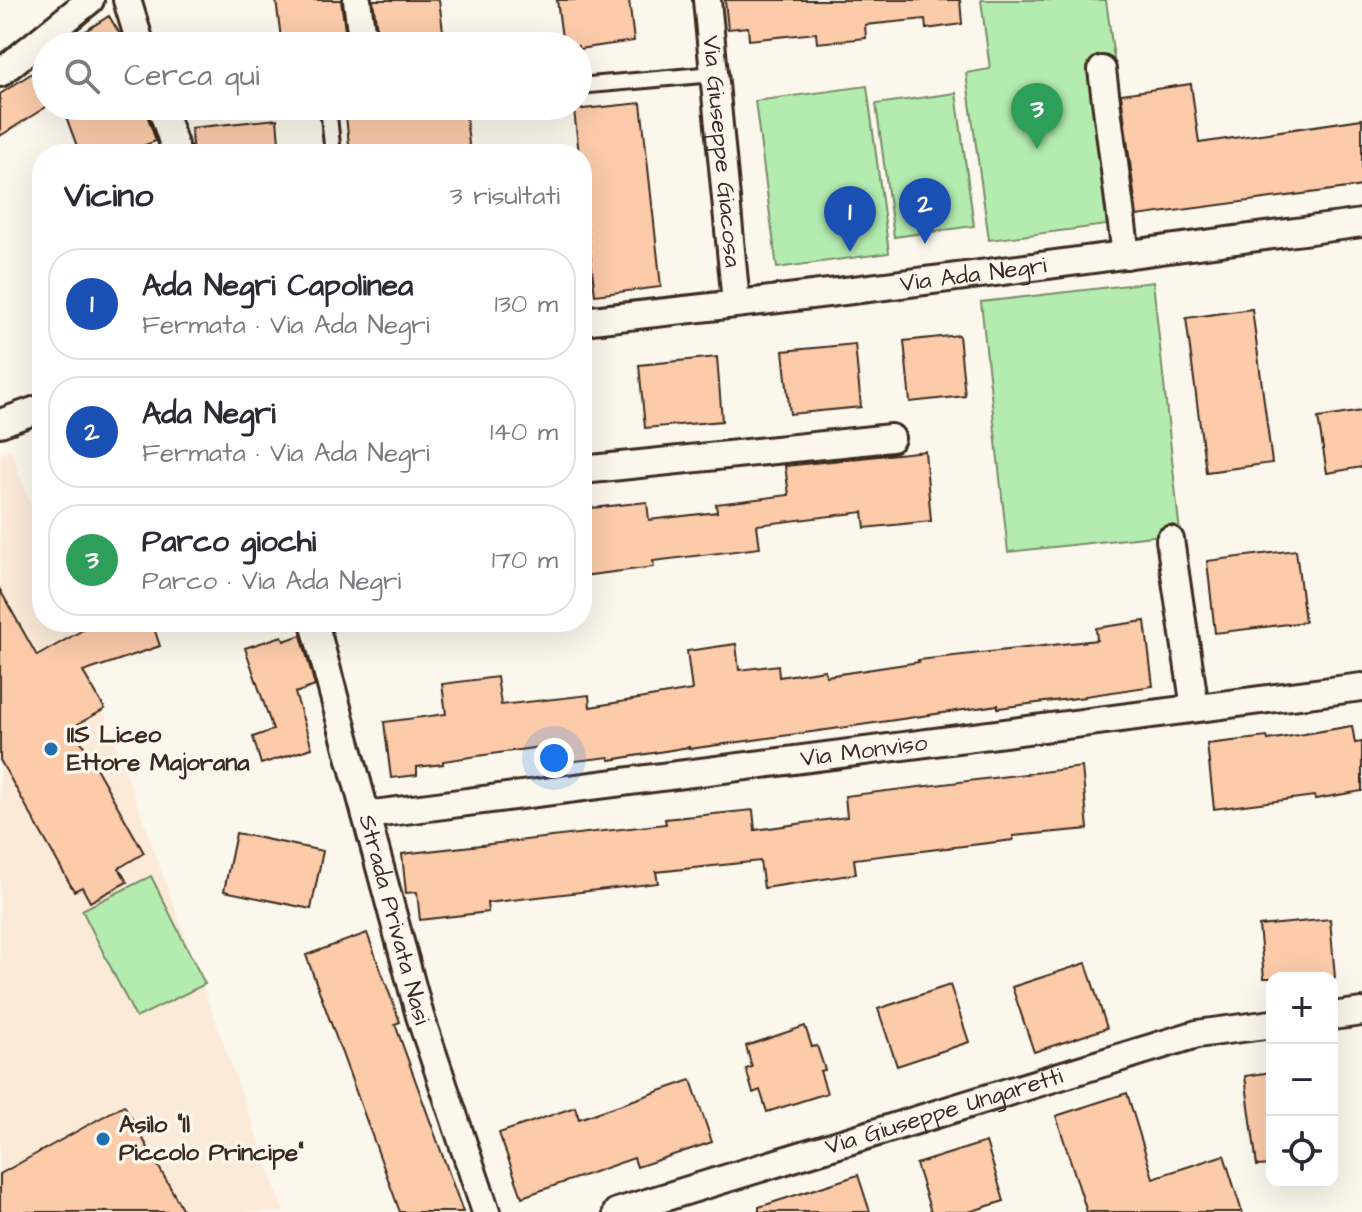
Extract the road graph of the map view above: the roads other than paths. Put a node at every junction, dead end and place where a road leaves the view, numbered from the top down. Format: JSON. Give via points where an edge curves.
{"nodes":[{"id":1,"x":90,"y":0,"type":"edge"},
{"id":2,"x":127,"y":0,"type":"edge"},
{"id":3,"x":357,"y":0,"type":"edge"},
{"id":4,"x":707,"y":0,"type":"edge"},
{"id":5,"x":51,"y":32,"type":"edge"},
{"id":6,"x":137,"y":32,"type":"edge"},
{"id":7,"x":361,"y":32,"type":"edge"},
{"id":8,"x":32,"y":47,"type":"edge"},
{"id":9,"x":1102,"y":70,"type":"dead end"},
{"id":10,"x":0,"y":73,"type":"edge"},
{"id":11,"x":714,"y":74,"type":"junction"},
{"id":12,"x":592,"y":85,"type":"edge"},
{"id":13,"x":166,"y":120,"type":"edge"},
{"id":14,"x":329,"y":120,"type":"edge"},
{"id":15,"x":174,"y":144,"type":"edge"},
{"id":16,"x":332,"y":144,"type":"edge"},
{"id":17,"x":1362,"y":223,"type":"edge"},
{"id":18,"x":1126,"y":255,"type":"junction"},
{"id":19,"x":736,"y":303,"type":"junction"},
{"id":20,"x":592,"y":320,"type":"edge"},
{"id":21,"x":32,"y":412,"type":"edge"},
{"id":22,"x":0,"y":423,"type":"edge"},
{"id":23,"x":891,"y":438,"type":"dead end"},
{"id":24,"x":592,"y":469,"type":"edge"},
{"id":25,"x":1170,"y":540,"type":"dead end"},
{"id":26,"x":317,"y":632,"type":"edge"},
{"id":27,"x":1362,"y":687,"type":"edge"},
{"id":28,"x":1195,"y":708,"type":"junction"},
{"id":29,"x":366,"y":815,"type":"junction"},
{"id":30,"x":1362,"y":1012,"type":"edge"},
{"id":31,"x":1338,"y":1015,"type":"edge"},
{"id":32,"x":1266,"y":1025,"type":"edge"},
{"id":33,"x":486,"y":1212,"type":"edge"},
{"id":34,"x":617,"y":1212,"type":"edge"}],
"edges":[{"from":1,"to":5,"type":"street"},
{"from":2,"to":6,"type":"street"},
{"from":3,"to":7,"type":"street"},
{"from":4,"to":11,"type":"street","name":"Via Giuseppe Giacosa"},
{"from":8,"to":10,"type":"street"},
{"from":9,"to":18,"type":"street"},
{"from":11,"to":12,"type":"lane"},
{"from":11,"to":19,"type":"street","name":"Via Giuseppe Giacosa"},
{"from":13,"to":15,"type":"street"},
{"from":14,"to":16,"type":"lane"},
{"from":17,"to":18,"type":"street","name":"Via Ada Negri"},
{"from":18,"to":19,"type":"street","name":"Via Ada Negri"},
{"from":19,"to":20,"type":"street","name":"Via Ada Negri"},
{"from":21,"to":22,"type":"street"},
{"from":23,"to":24,"type":"street"},
{"from":25,"to":28,"type":"street"},
{"from":26,"to":29,"type":"street","name":"Strada Privata Nasi"},
{"from":27,"to":28,"type":"street","name":"Via Monviso"},
{"from":28,"to":29,"type":"street","name":"Via Monviso"},
{"from":29,"to":33,"type":"street","name":"Strada Privata Nasi","via":[[420,1016]]},
{"from":30,"to":31,"type":"street"},
{"from":32,"to":34,"type":"street","name":"Via Giuseppe Ungaretti","via":[[1197,1034]]}]}
